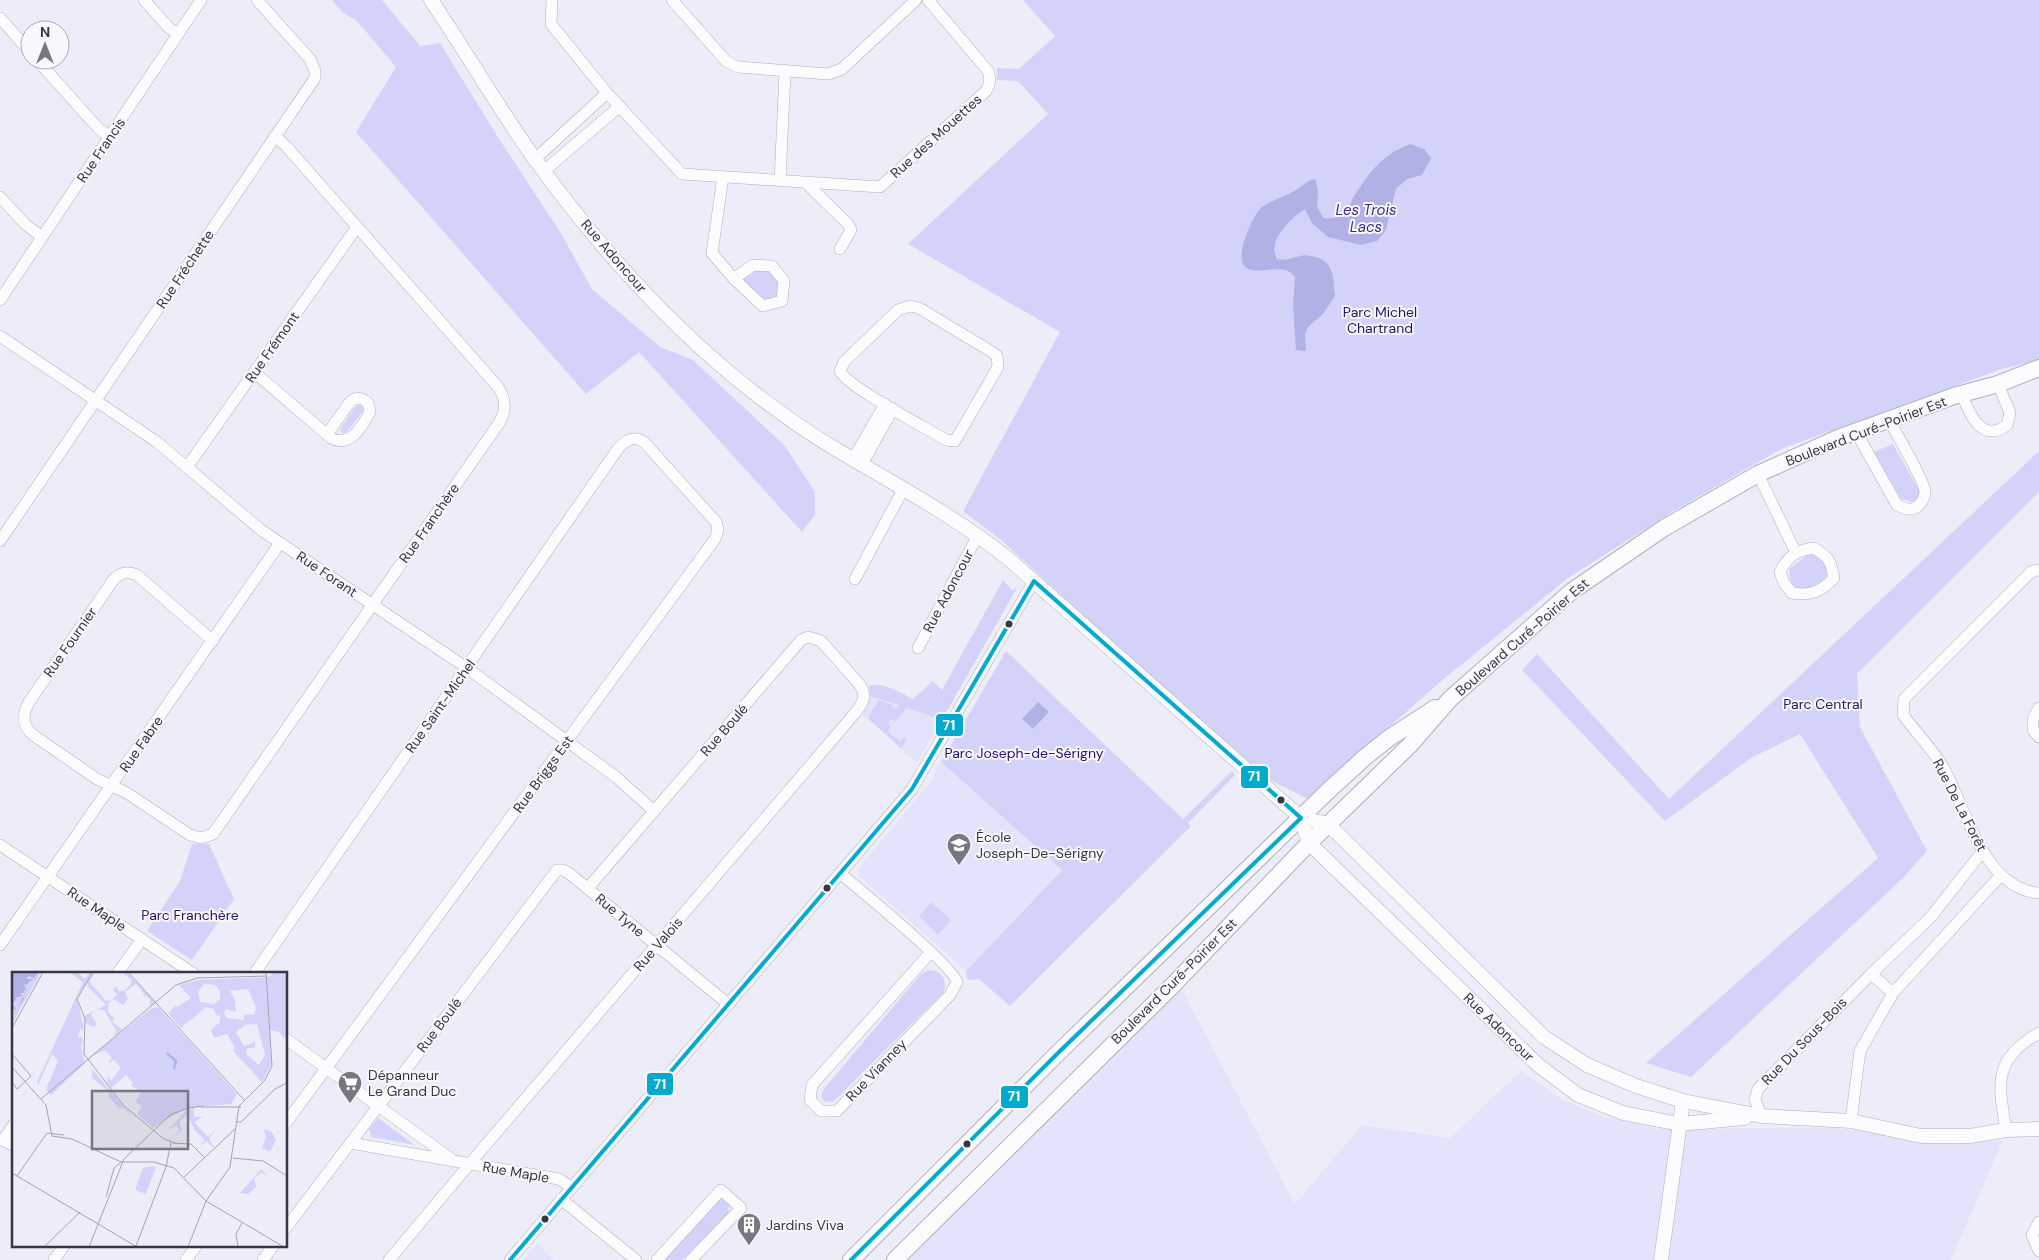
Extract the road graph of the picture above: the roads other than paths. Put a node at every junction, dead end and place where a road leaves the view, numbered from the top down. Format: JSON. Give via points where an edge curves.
{"nodes":[{"id":1,"x":144,"y":0,"type":"edge"},
{"id":2,"x":200,"y":0,"type":"edge"},
{"id":3,"x":258,"y":0,"type":"edge"},
{"id":4,"x":431,"y":0,"type":"edge"},
{"id":5,"x":552,"y":0,"type":"edge"},
{"id":6,"x":672,"y":0,"type":"edge"},
{"id":7,"x":916,"y":0,"type":"edge"},
{"id":8,"x":928,"y":0,"type":"edge"},
{"id":9,"x":0,"y":18,"type":"edge"},
{"id":10,"x":178,"y":34,"type":"junction"},
{"id":11,"x":20,"y":41,"type":"edge"},
{"id":12,"x":46,"y":70,"type":"edge"},
{"id":13,"x":785,"y":72,"type":"junction"},
{"id":14,"x":607,"y":92,"type":"junction"},
{"id":15,"x":620,"y":106,"type":"junction"},
{"id":16,"x":275,"y":136,"type":"junction"},
{"id":17,"x":110,"y":137,"type":"junction"},
{"id":18,"x":535,"y":158,"type":"junction"},
{"id":19,"x":544,"y":171,"type":"junction"},
{"id":20,"x":723,"y":176,"type":"junction"},
{"id":21,"x":780,"y":180,"type":"junction"},
{"id":22,"x":805,"y":182,"type":"junction"},
{"id":23,"x":0,"y":197,"type":"edge"},
{"id":24,"x":357,"y":227,"type":"junction"},
{"id":25,"x":42,"y":237,"type":"junction"},
{"id":26,"x":840,"y":249,"type":"dead end"},
{"id":27,"x":734,"y":279,"type":"dead end"},
{"id":28,"x":0,"y":300,"type":"edge"},
{"id":29,"x":0,"y":336,"type":"edge"},
{"id":30,"x":2039,"y":368,"type":"edge"},
{"id":31,"x":254,"y":372,"type":"junction"},
{"id":32,"x":2039,"y":381,"type":"edge"},
{"id":33,"x":1998,"y":384,"type":"junction"},
{"id":34,"x":1962,"y":394,"type":"junction"},
{"id":35,"x":96,"y":401,"type":"junction"},
{"id":36,"x":889,"y":407,"type":"junction"},
{"id":37,"x":1889,"y":420,"type":"junction"},
{"id":38,"x":1856,"y":432,"type":"junction"},
{"id":39,"x":327,"y":434,"type":"dead end"},
{"id":40,"x":628,"y":440,"type":"joint"},
{"id":41,"x":857,"y":462,"type":"junction"},
{"id":42,"x":187,"y":467,"type":"junction"},
{"id":43,"x":1758,"y":474,"type":"junction"},
{"id":44,"x":904,"y":488,"type":"junction"},
{"id":45,"x":978,"y":535,"type":"junction"},
{"id":46,"x":0,"y":542,"type":"edge"},
{"id":47,"x":280,"y":543,"type":"junction"},
{"id":48,"x":1796,"y":553,"type":"junction"},
{"id":49,"x":2036,"y":570,"type":"edge"},
{"id":50,"x":856,"y":580,"type":"dead end"},
{"id":51,"x":1034,"y":581,"type":"junction"},
{"id":52,"x":374,"y":604,"type":"junction"},
{"id":53,"x":801,"y":640,"type":"joint"},
{"id":54,"x":213,"y":641,"type":"junction"},
{"id":55,"x":918,"y":648,"type":"dead end"},
{"id":56,"x":467,"y":668,"type":"junction"},
{"id":57,"x":1450,"y":699,"type":"junction"},
{"id":58,"x":2039,"y":708,"type":"edge"},
{"id":59,"x":2039,"y":737,"type":"edge"},
{"id":60,"x":567,"y":741,"type":"junction"},
{"id":61,"x":111,"y":786,"type":"junction"},
{"id":62,"x":654,"y":811,"type":"junction"},
{"id":63,"x":1301,"y":818,"type":"junction"},
{"id":64,"x":1328,"y":824,"type":"junction"},
{"id":65,"x":1309,"y":843,"type":"junction"},
{"id":66,"x":0,"y":845,"type":"edge"},
{"id":67,"x":1982,"y":852,"type":"junction"},
{"id":68,"x":557,"y":870,"type":"joint"},
{"id":69,"x":841,"y":874,"type":"junction"},
{"id":70,"x":2001,"y":875,"type":"junction"},
{"id":71,"x":48,"y":877,"type":"junction"},
{"id":72,"x":588,"y":888,"type":"junction"},
{"id":73,"x":2039,"y":893,"type":"edge"},
{"id":74,"x":142,"y":939,"type":"junction"},
{"id":75,"x":0,"y":945,"type":"edge"},
{"id":76,"x":657,"y":945,"type":"junction"},
{"id":77,"x":931,"y":952,"type":"junction"},
{"id":78,"x":119,"y":972,"type":"edge"},
{"id":79,"x":191,"y":972,"type":"edge"},
{"id":80,"x":255,"y":972,"type":"edge"},
{"id":81,"x":1871,"y":974,"type":"junction"},
{"id":82,"x":1893,"y":993,"type":"junction"},
{"id":83,"x":728,"y":1004,"type":"junction"},
{"id":84,"x":2039,"y":1032,"type":"edge"},
{"id":85,"x":288,"y":1040,"type":"edge"},
{"id":86,"x":326,"y":1068,"type":"junction"},
{"id":87,"x":1683,"y":1101,"type":"junction"},
{"id":88,"x":378,"y":1106,"type":"junction"},
{"id":89,"x":1760,"y":1116,"type":"junction"},
{"id":90,"x":288,"y":1120,"type":"edge"},
{"id":91,"x":1851,"y":1121,"type":"junction"},
{"id":92,"x":1680,"y":1124,"type":"junction"},
{"id":93,"x":12,"y":1127,"type":"edge"},
{"id":94,"x":2039,"y":1129,"type":"edge"},
{"id":95,"x":2006,"y":1130,"type":"junction"},
{"id":96,"x":350,"y":1143,"type":"junction"},
{"id":97,"x":12,"y":1145,"type":"edge"},
{"id":98,"x":464,"y":1163,"type":"junction"},
{"id":99,"x":571,"y":1187,"type":"junction"},
{"id":100,"x":562,"y":1199,"type":"junction"},
{"id":101,"x":2039,"y":1222,"type":"edge"},
{"id":102,"x":288,"y":1225,"type":"edge"},
{"id":103,"x":63,"y":1248,"type":"edge"},
{"id":104,"x":195,"y":1248,"type":"edge"},
{"id":105,"x":271,"y":1248,"type":"edge"},
{"id":106,"x":2039,"y":1251,"type":"edge"},
{"id":107,"x":54,"y":1260,"type":"edge"},
{"id":108,"x":186,"y":1260,"type":"edge"},
{"id":109,"x":262,"y":1260,"type":"edge"},
{"id":110,"x":390,"y":1260,"type":"edge"},
{"id":111,"x":510,"y":1260,"type":"edge"},
{"id":112,"x":636,"y":1260,"type":"edge"},
{"id":113,"x":657,"y":1260,"type":"edge"},
{"id":114,"x":691,"y":1260,"type":"edge"},
{"id":115,"x":851,"y":1260,"type":"edge"},
{"id":116,"x":895,"y":1260,"type":"edge"},
{"id":117,"x":1661,"y":1260,"type":"edge"}],
"edges":[{"from":1,"to":10,"type":"street"},
{"from":2,"to":10,"type":"street","name":"Rue Francis"},
{"from":3,"to":16,"type":"street","name":"Rue Fréchette","via":[[310,60],[315,71],[312,82]]},
{"from":4,"to":18,"type":"street","name":"Rue Adoncour"},
{"from":5,"to":14,"type":"street","name":"Rue des Mouettes","via":[[551,24]]},
{"from":6,"to":13,"type":"street","via":[[726,61],[738,67]]},
{"from":7,"to":13,"type":"street","via":[[842,69],[828,74]]},
{"from":8,"to":22,"type":"street","name":"Rue des Mouettes","via":[[988,71],[990,81],[986,91],[880,188]]},
{"from":9,"to":11,"type":"street"},
{"from":10,"to":17,"type":"street","name":"Rue Francis"},
{"from":12,"to":17,"type":"street"},
{"from":13,"to":21,"type":"street"},
{"from":14,"to":15,"type":"street","name":"Rue des Mouettes"},
{"from":14,"to":18,"type":"street"},
{"from":15,"to":19,"type":"street"},
{"from":15,"to":20,"type":"street","name":"Rue des Mouettes","via":[[682,174]]},
{"from":16,"to":24,"type":"street","name":"Rue Franchère"},
{"from":16,"to":35,"type":"street","name":"Rue Fréchette"},
{"from":17,"to":25,"type":"street","name":"Rue Francis"},
{"from":18,"to":19,"type":"street","name":"Rue Adoncour"},
{"from":19,"to":41,"type":"street","name":"Rue Adoncour","via":[[612,256],[694,341],[777,410]]},
{"from":20,"to":21,"type":"street","name":"Rue des Mouettes"},
{"from":20,"to":27,"type":"street","via":[[712,253]]},
{"from":21,"to":22,"type":"street","name":"Rue des Mouettes"},
{"from":22,"to":26,"type":"street","via":[[848,224],[851,230]]},
{"from":23,"to":25,"type":"street"},
{"from":24,"to":31,"type":"street","name":"Rue Frémont"},
{"from":24,"to":52,"type":"street","name":"Rue Franchère","via":[[498,387],[505,404],[499,422]]},
{"from":25,"to":28,"type":"street","name":"Rue Francis"},
{"from":29,"to":35,"type":"street","name":"Rue Forant"},
{"from":30,"to":33,"type":"main road","name":"Boulevard Curé-Poirier Est"},
{"from":31,"to":39,"type":"street"},
{"from":31,"to":42,"type":"street","name":"Rue Frémont"},
{"from":32,"to":33,"type":"main road","name":"Boulevard Curé-Poirier Est"},
{"from":33,"to":34,"type":"main road","name":"Boulevard Curé-Poirier Est"},
{"from":33,"to":34,"type":"street","via":[[2010,413],[2007,425],[2002,429],[1985,429],[1973,420]]},
{"from":34,"to":37,"type":"main road","name":"Boulevard Curé-Poirier Est"},
{"from":35,"to":42,"type":"street","name":"Rue Forant","via":[[157,442]]},
{"from":35,"to":46,"type":"street","name":"Rue Fréchette"},
{"from":36,"to":36,"type":"street","via":[[845,379],[840,368],[902,308],[919,308],[997,356],[998,367],[955,441],[946,440]]},
{"from":36,"to":41,"type":"street"},
{"from":37,"to":38,"type":"main road","name":"Boulevard Curé-Poirier Est"},
{"from":37,"to":38,"type":"street","via":[[1924,485],[1923,500],[1913,509],[1897,505]]},
{"from":38,"to":43,"type":"main road","name":"Boulevard Curé-Poirier Est"},
{"from":40,"to":56,"type":"street","name":"Rue Saint-Michel","via":[[617,450]]},
{"from":40,"to":60,"type":"street","name":"Rue Briggs Est","via":[[640,439],[648,445],[714,519],[717,534]]},
{"from":41,"to":44,"type":"street","name":"Rue Adoncour"},
{"from":42,"to":47,"type":"street","name":"Rue Forant"},
{"from":43,"to":48,"type":"street"},
{"from":43,"to":57,"type":"main road","name":"Boulevard Curé-Poirier Est","via":[[1664,528],[1572,591]]},
{"from":44,"to":45,"type":"street","name":"Rue Adoncour"},
{"from":44,"to":50,"type":"street"},
{"from":45,"to":51,"type":"street","name":"Rue Adoncour"},
{"from":45,"to":55,"type":"street","name":"Rue Adoncour"},
{"from":47,"to":52,"type":"street","name":"Rue Forant"},
{"from":47,"to":54,"type":"street","name":"Rue Fabre"},
{"from":48,"to":48,"type":"street","via":[[1813,548],[1824,553],[1832,565],[1834,578],[1818,591],[1805,595],[1792,593],[1780,572]]},
{"from":49,"to":67,"type":"street","name":"Rue De La Forêt","via":[[1904,699],[1903,715],[1942,767]]},
{"from":51,"to":63,"type":"street","name":"Rue Adoncour"},
{"from":51,"to":69,"type":"street","via":[[918,781]]},
{"from":52,"to":56,"type":"street","name":"Rue Forant"},
{"from":52,"to":61,"type":"street","name":"Rue Franchère","via":[[213,834],[201,838],[190,835]]},
{"from":53,"to":62,"type":"street","name":"Rue Boulé"},
{"from":53,"to":76,"type":"street","name":"Rue Valois","via":[[813,637],[825,646],[862,689],[862,703]]},
{"from":54,"to":61,"type":"street","name":"Rue Fabre"},
{"from":54,"to":61,"type":"street","name":"Rue Fournier","via":[[133,573],[118,575],[109,587],[29,702],[24,716],[26,727],[33,735],[97,780]]},
{"from":56,"to":60,"type":"street","name":"Rue Forant"},
{"from":56,"to":80,"type":"street","name":"Rue Saint-Michel"},
{"from":57,"to":63,"type":"main road","name":"Boulevard Curé-Poirier Est","via":[[1371,752]]},
{"from":57,"to":64,"type":"main road","name":"Boulevard Curé-Poirier Est","via":[[1410,745]]},
{"from":58,"to":59,"type":"street","via":[[2033,730]]},
{"from":60,"to":62,"type":"street","name":"Rue Forant","via":[[616,777]]},
{"from":60,"to":86,"type":"street","name":"Rue Briggs Est"},
{"from":61,"to":71,"type":"street","name":"Rue Fabre"},
{"from":62,"to":72,"type":"street","name":"Rue Boulé"},
{"from":63,"to":64,"type":"street","name":"Rue Adoncour"},
{"from":63,"to":65,"type":"street","name":"Rue Adoncour"},
{"from":63,"to":115,"type":"main road","name":"Boulevard Curé-Poirier Est","via":[[1058,1053]]},
{"from":64,"to":65,"type":"main road","name":"Boulevard Curé-Poirier Est"},
{"from":64,"to":87,"type":"street","name":"Rue Adoncour","via":[[1544,1037],[1586,1065]]},
{"from":65,"to":92,"type":"street","name":"Rue Adoncour","via":[[1538,1065],[1578,1095],[1623,1112]]},
{"from":65,"to":116,"type":"main road","name":"Boulevard Curé-Poirier Est","via":[[1172,985]]},
{"from":66,"to":71,"type":"street","name":"Rue Maple"},
{"from":67,"to":70,"type":"street","name":"Rue De La Forêt"},
{"from":67,"to":81,"type":"street","name":"Rue Du Sous-Bois","via":[[1930,918]]},
{"from":68,"to":72,"type":"street","name":"Rue Tyne","via":[[566,871]]},
{"from":68,"to":88,"type":"street","name":"Rue Boulé"},
{"from":69,"to":77,"type":"street","name":"Rue Vianney"},
{"from":69,"to":83,"type":"street"},
{"from":70,"to":73,"type":"street","name":"Rue De La Forêt","via":[[2028,892]]},
{"from":70,"to":82,"type":"street"},
{"from":71,"to":74,"type":"street","name":"Rue Maple"},
{"from":71,"to":75,"type":"street","name":"Rue Fabre"},
{"from":72,"to":76,"type":"street","name":"Rue Tyne"},
{"from":74,"to":78,"type":"street"},
{"from":74,"to":79,"type":"street","name":"Rue Maple"},
{"from":76,"to":83,"type":"street","name":"Rue Tyne"},
{"from":76,"to":98,"type":"street","name":"Rue Valois"},
{"from":77,"to":77,"type":"street","name":"Rue Vianney","via":[[955,976],[954,990],[837,1111],[821,1111],[810,1100],[812,1085]]},
{"from":81,"to":82,"type":"street"},
{"from":81,"to":89,"type":"street","name":"Rue Du Sous-Bois","via":[[1758,1089],[1755,1099]]},
{"from":82,"to":91,"type":"street","via":[[1860,1051]]},
{"from":83,"to":99,"type":"street"},
{"from":84,"to":95,"type":"street","via":[[2014,1051],[2001,1072],[2001,1102]]},
{"from":85,"to":86,"type":"street","name":"Rue Maple"},
{"from":86,"to":88,"type":"street","name":"Rue Maple"},
{"from":86,"to":90,"type":"street","name":"Rue Briggs Est"},
{"from":87,"to":89,"type":"street","name":"Rue Adoncour"},
{"from":87,"to":92,"type":"street"},
{"from":88,"to":96,"type":"street","name":"Rue Boulé"},
{"from":88,"to":98,"type":"street","name":"Rue Maple","via":[[449,1157]]},
{"from":89,"to":91,"type":"street","name":"Rue Adoncour"},
{"from":89,"to":92,"type":"street","name":"Rue Adoncour"},
{"from":91,"to":95,"type":"street","name":"Rue Adoncour","via":[[1921,1136],[1970,1136]]},
{"from":92,"to":117,"type":"street"},
{"from":93,"to":97,"type":"street","via":[[4,1140]]},
{"from":94,"to":95,"type":"street","name":"Rue Adoncour"},
{"from":96,"to":98,"type":"street","name":"Rue Maple"},
{"from":96,"to":102,"type":"street","name":"Rue Boulé"},
{"from":98,"to":99,"type":"street","name":"Rue Maple","via":[[559,1179]]},
{"from":98,"to":110,"type":"street","name":"Rue Valois"},
{"from":99,"to":100,"type":"street"},
{"from":100,"to":111,"type":"street"},
{"from":100,"to":112,"type":"street"},
{"from":101,"to":106,"type":"street","via":[[2032,1235]]},
{"from":103,"to":107,"type":"street"},
{"from":104,"to":108,"type":"street"},
{"from":105,"to":109,"type":"street"},
{"from":113,"to":114,"type":"street","via":[[722,1190],[741,1208]]}]}
